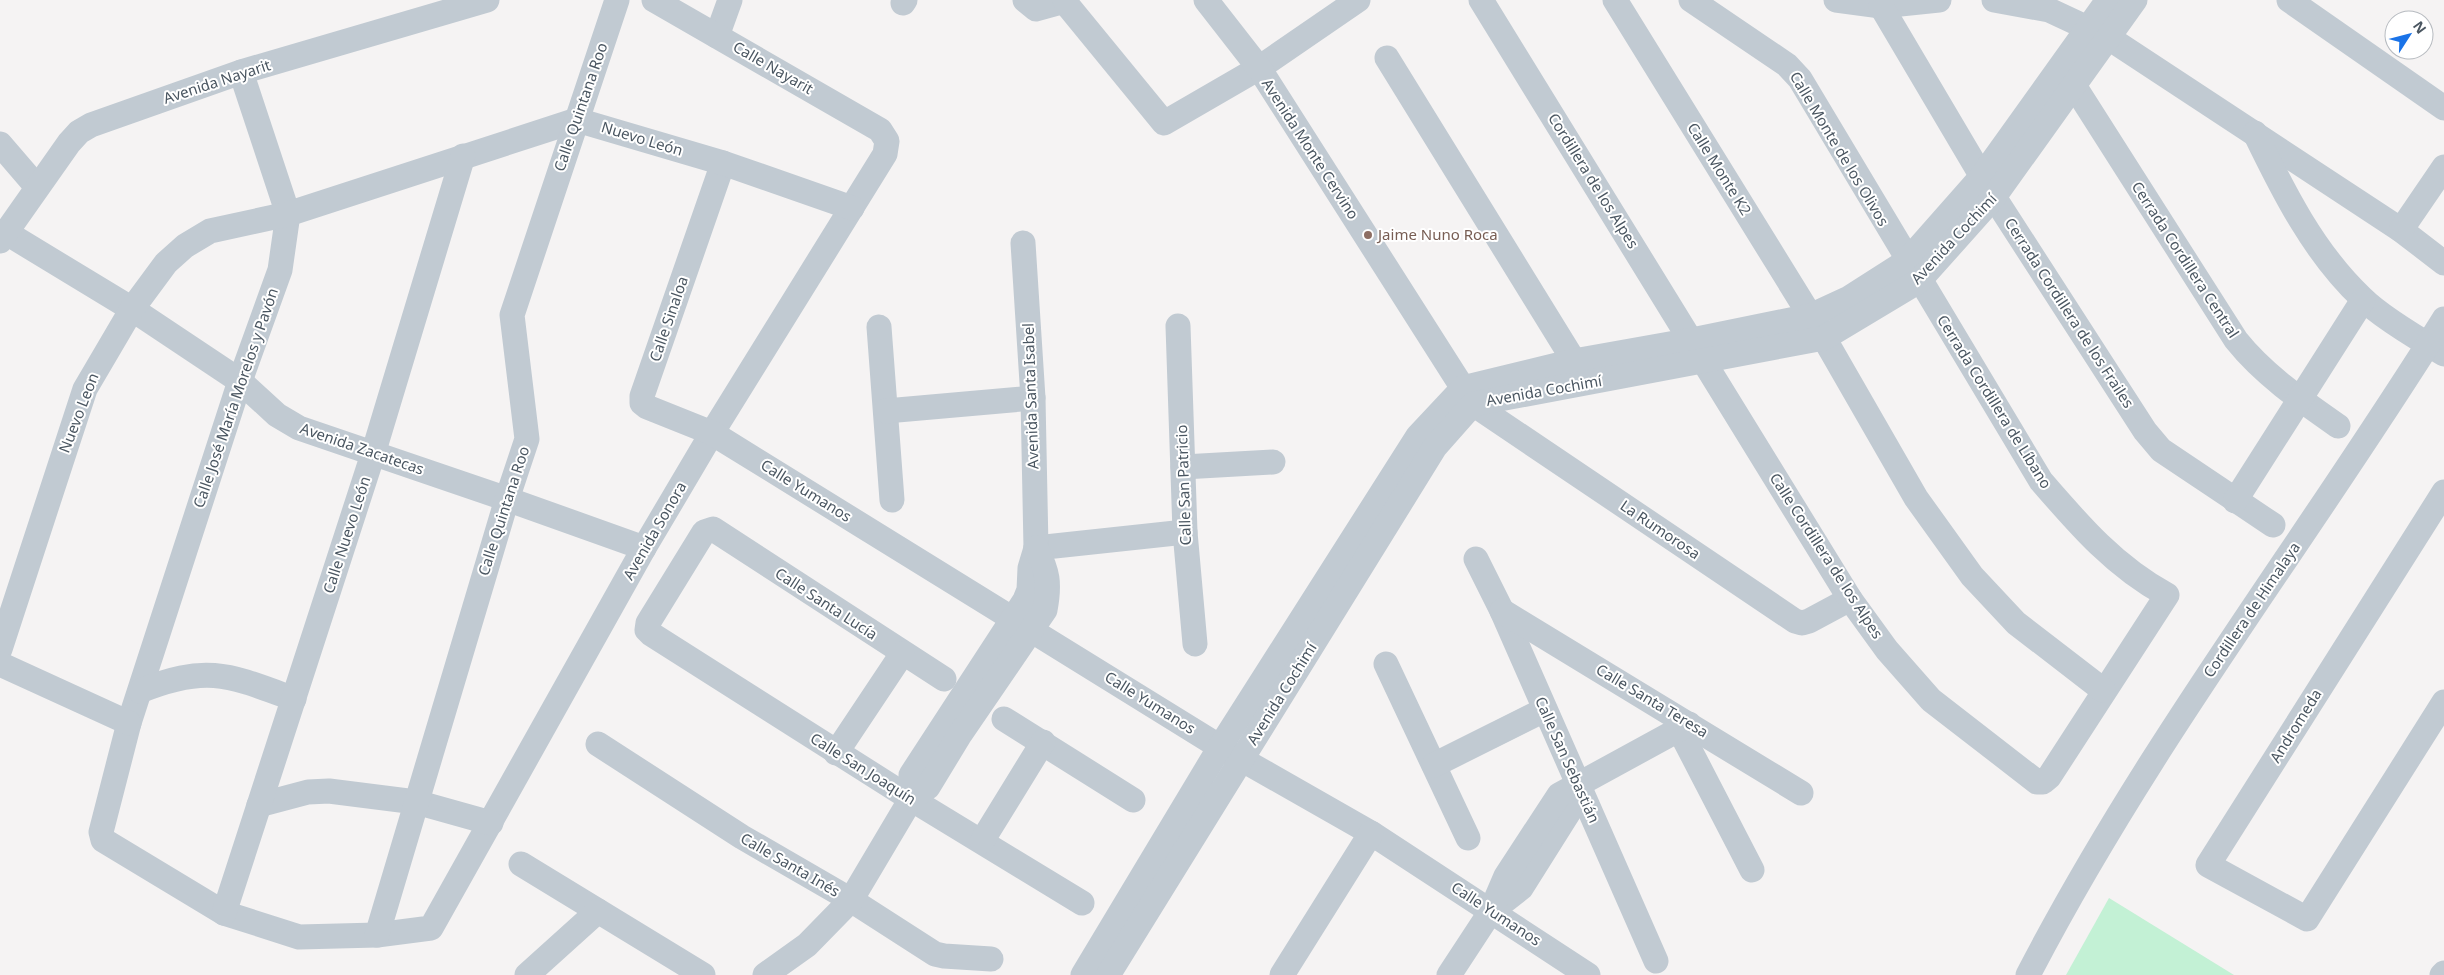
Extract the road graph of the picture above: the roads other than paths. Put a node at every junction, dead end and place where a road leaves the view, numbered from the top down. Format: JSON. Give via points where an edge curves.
{"nodes":[{"id":1,"x":487,"y":0,"type":"edge"},
{"id":2,"x":617,"y":0,"type":"edge"},
{"id":3,"x":654,"y":0,"type":"edge"},
{"id":4,"x":730,"y":0,"type":"edge"},
{"id":5,"x":1025,"y":0,"type":"edge"},
{"id":6,"x":1065,"y":0,"type":"edge"},
{"id":7,"x":1206,"y":0,"type":"edge"},
{"id":8,"x":1481,"y":0,"type":"edge"},
{"id":9,"x":1615,"y":0,"type":"edge"},
{"id":10,"x":1691,"y":0,"type":"edge"},
{"id":11,"x":1939,"y":0,"type":"edge"},
{"id":12,"x":1994,"y":0,"type":"edge"},
{"id":13,"x":2108,"y":0,"type":"edge"},
{"id":14,"x":2135,"y":0,"type":"edge"},
{"id":15,"x":2289,"y":0,"type":"edge"},
{"id":16,"x":1353,"y":1,"type":"edge"},
{"id":17,"x":1846,"y":1,"type":"edge"},
{"id":18,"x":1882,"y":6,"type":"junction"},
{"id":19,"x":2100,"y":32,"type":"junction"},
{"id":20,"x":716,"y":36,"type":"junction"},
{"id":21,"x":1387,"y":58,"type":"dead end"},
{"id":22,"x":1258,"y":68,"type":"junction"},
{"id":23,"x":241,"y":72,"type":"junction"},
{"id":24,"x":2066,"y":76,"type":"junction"},
{"id":25,"x":2444,"y":108,"type":"edge"},
{"id":26,"x":577,"y":120,"type":"junction"},
{"id":27,"x":2256,"y":133,"type":"junction"},
{"id":28,"x":886,"y":141,"type":"joint"},
{"id":29,"x":0,"y":144,"type":"edge"},
{"id":30,"x":463,"y":156,"type":"junction"},
{"id":31,"x":723,"y":163,"type":"junction"},
{"id":32,"x":2444,"y":167,"type":"edge"},
{"id":33,"x":37,"y":187,"type":"junction"},
{"id":34,"x":1988,"y":187,"type":"junction"},
{"id":35,"x":852,"y":208,"type":"junction"},
{"id":36,"x":288,"y":214,"type":"junction"},
{"id":37,"x":2401,"y":230,"type":"junction"},
{"id":38,"x":2,"y":237,"type":"edge"},
{"id":39,"x":1023,"y":243,"type":"dead end"},
{"id":40,"x":2444,"y":263,"type":"edge"},
{"id":41,"x":1913,"y":271,"type":"junction"},
{"id":42,"x":2363,"y":300,"type":"junction"},
{"id":43,"x":132,"y":309,"type":"junction"},
{"id":44,"x":1810,"y":316,"type":"junction"},
{"id":45,"x":2444,"y":319,"type":"edge"},
{"id":46,"x":1178,"y":326,"type":"dead end"},
{"id":47,"x":879,"y":327,"type":"dead end"},
{"id":48,"x":1824,"y":338,"type":"junction"},
{"id":49,"x":1692,"y":340,"type":"junction"},
{"id":50,"x":2436,"y":349,"type":"edge"},
{"id":51,"x":1574,"y":360,"type":"junction"},
{"id":52,"x":1704,"y":362,"type":"junction"},
{"id":53,"x":240,"y":381,"type":"junction"},
{"id":54,"x":1468,"y":396,"type":"junction"},
{"id":55,"x":1032,"y":398,"type":"junction"},
{"id":56,"x":2300,"y":399,"type":"junction"},
{"id":57,"x":886,"y":411,"type":"junction"},
{"id":58,"x":2338,"y":426,"type":"dead end"},
{"id":59,"x":712,"y":433,"type":"junction"},
{"id":60,"x":373,"y":454,"type":"junction"},
{"id":61,"x":1273,"y":462,"type":"dead end"},
{"id":62,"x":1183,"y":467,"type":"junction"},
{"id":63,"x":2444,"y":492,"type":"edge"},
{"id":64,"x":507,"y":499,"type":"junction"},
{"id":65,"x":892,"y":500,"type":"dead end"},
{"id":66,"x":2235,"y":501,"type":"junction"},
{"id":67,"x":2273,"y":525,"type":"dead end"},
{"id":68,"x":708,"y":530,"type":"joint"},
{"id":69,"x":1185,"y":532,"type":"junction"},
{"id":70,"x":644,"y":548,"type":"junction"},
{"id":71,"x":1036,"y":548,"type":"junction"},
{"id":72,"x":1476,"y":559,"type":"dead end"},
{"id":73,"x":1850,"y":599,"type":"junction"},
{"id":74,"x":1502,"y":611,"type":"junction"},
{"id":75,"x":1023,"y":624,"type":"junction"},
{"id":76,"x":1195,"y":644,"type":"dead end"},
{"id":77,"x":0,"y":649,"type":"edge"},
{"id":78,"x":902,"y":654,"type":"junction"},
{"id":79,"x":0,"y":664,"type":"edge"},
{"id":80,"x":1386,"y":664,"type":"dead end"},
{"id":81,"x":944,"y":679,"type":"dead end"},
{"id":82,"x":2104,"y":690,"type":"junction"},
{"id":83,"x":140,"y":691,"type":"junction"},
{"id":84,"x":294,"y":699,"type":"junction"},
{"id":85,"x":2444,"y":702,"type":"edge"},
{"id":86,"x":1544,"y":710,"type":"junction"},
{"id":87,"x":1004,"y":719,"type":"dead end"},
{"id":88,"x":129,"y":723,"type":"junction"},
{"id":89,"x":1684,"y":726,"type":"junction"},
{"id":90,"x":1043,"y":742,"type":"junction"},
{"id":91,"x":598,"y":744,"type":"dead end"},
{"id":92,"x":836,"y":753,"type":"junction"},
{"id":93,"x":1231,"y":753,"type":"junction"},
{"id":94,"x":1434,"y":765,"type":"junction"},
{"id":95,"x":1578,"y":784,"type":"junction"},
{"id":96,"x":1800,"y":793,"type":"dead end"},
{"id":97,"x":911,"y":799,"type":"junction"},
{"id":98,"x":1133,"y":800,"type":"dead end"},
{"id":99,"x":416,"y":802,"type":"junction"},
{"id":100,"x":259,"y":805,"type":"junction"},
{"id":101,"x":491,"y":823,"type":"junction"},
{"id":102,"x":1371,"y":833,"type":"junction"},
{"id":103,"x":1468,"y":838,"type":"dead end"},
{"id":104,"x":982,"y":841,"type":"junction"},
{"id":105,"x":521,"y":864,"type":"dead end"},
{"id":106,"x":1752,"y":870,"type":"dead end"},
{"id":107,"x":851,"y":900,"type":"junction"},
{"id":108,"x":1082,"y":903,"type":"dead end"},
{"id":109,"x":598,"y":911,"type":"junction"},
{"id":110,"x":1491,"y":911,"type":"junction"},
{"id":111,"x":224,"y":913,"type":"junction"},
{"id":112,"x":377,"y":936,"type":"junction"},
{"id":113,"x":991,"y":959,"type":"dead end"},
{"id":114,"x":1656,"y":961,"type":"dead end"},
{"id":115,"x":527,"y":975,"type":"edge"},
{"id":116,"x":703,"y":975,"type":"edge"},
{"id":117,"x":765,"y":975,"type":"edge"},
{"id":118,"x":1083,"y":975,"type":"edge"},
{"id":119,"x":1108,"y":975,"type":"edge"},
{"id":120,"x":1282,"y":975,"type":"edge"},
{"id":121,"x":1449,"y":975,"type":"edge"},
{"id":122,"x":1588,"y":975,"type":"edge"},
{"id":123,"x":2028,"y":975,"type":"edge"}],
"edges":[{"from":1,"to":23,"type":"street","name":"Avenida Nayarit"},
{"from":2,"to":26,"type":"street","name":"Calle Quintana Roo"},
{"from":3,"to":20,"type":"street","name":"Calle Nayarit"},
{"from":4,"to":20,"type":"street"},
{"from":5,"to":6,"type":"street","via":[[1036,8]]},
{"from":6,"to":22,"type":"street","via":[[1164,123]]},
{"from":7,"to":22,"type":"street","name":"Avenida Monte Cervino"},
{"from":8,"to":49,"type":"street","name":"Cordillera de los Alpes"},
{"from":9,"to":44,"type":"street","name":"Calle Monte K2"},
{"from":10,"to":41,"type":"street","name":"Calle Monte de los Olivos","via":[[1794,72]]},
{"from":11,"to":18,"type":"street"},
{"from":12,"to":19,"type":"street","via":[[2048,10]]},
{"from":13,"to":19,"type":"street","name":"Avenida Cochimí"},
{"from":14,"to":19,"type":"street","name":"Avenida Cochimí"},
{"from":15,"to":25,"type":"street"},
{"from":16,"to":22,"type":"street"},
{"from":17,"to":18,"type":"street"},
{"from":18,"to":34,"type":"street","name":"Cerrada Cordillera de los Frailes"},
{"from":19,"to":24,"type":"street","name":"Avenida Cochimí"},
{"from":19,"to":27,"type":"street"},
{"from":20,"to":28,"type":"street","name":"Calle Nayarit","via":[[880,130]]},
{"from":21,"to":51,"type":"street"},
{"from":22,"to":54,"type":"street","name":"Avenida Monte Cervino"},
{"from":23,"to":33,"type":"street","name":"Avenida Nayarit","via":[[91,125],[70,143]]},
{"from":23,"to":36,"type":"street","name":"Calle José María Morelos y Pavón"},
{"from":24,"to":34,"type":"street","name":"Avenida Cochimí"},
{"from":24,"to":56,"type":"street","name":"Cerrada Cordillera Central","via":[[2236,340],[2251,359]]},
{"from":26,"to":30,"type":"street"},
{"from":26,"to":31,"type":"street","name":"Nuevo León"},
{"from":26,"to":64,"type":"street","name":"Calle Quintana Roo","via":[[512,315],[527,439]]},
{"from":27,"to":37,"type":"street"},
{"from":27,"to":42,"type":"street","via":[[2276,175],[2322,253]]},
{"from":28,"to":35,"type":"street","name":"Avenida Sonora","via":[[885,154]]},
{"from":29,"to":33,"type":"street"},
{"from":30,"to":36,"type":"street"},
{"from":30,"to":60,"type":"street","name":"Calle Nuevo León"},
{"from":31,"to":35,"type":"street","name":"Nuevo León"},
{"from":31,"to":59,"type":"street","name":"Calle Sinaloa","via":[[642,396],[642,403],[647,407]]},
{"from":32,"to":37,"type":"street"},
{"from":33,"to":38,"type":"street","name":"Avenida Nayarit"},
{"from":34,"to":41,"type":"street","name":"Avenida Cochimí"},
{"from":34,"to":66,"type":"street","name":"Cerrada Cordillera de los Frailes","via":[[2144,431],[2161,450]]},
{"from":35,"to":59,"type":"street","name":"Avenida Sonora"},
{"from":36,"to":43,"type":"street","name":"Nuevo Leon","via":[[210,231],[185,246],[166,263]]},
{"from":36,"to":53,"type":"street","name":"Calle José María Morelos y Pavón","via":[[280,270]]},
{"from":37,"to":40,"type":"street"},
{"from":38,"to":43,"type":"street","name":"Avenida Zacatecas"},
{"from":39,"to":55,"type":"street","name":"Avenida Santa Isabel"},
{"from":41,"to":44,"type":"street","name":"Avenida Cochimí"},
{"from":41,"to":48,"type":"street","name":"Avenida Cochimí"},
{"from":41,"to":82,"type":"street","name":"Cerrada Cordillera de Líbano","via":[[2041,481],[2092,540],[2146,584],[2167,595]]},
{"from":42,"to":50,"type":"street"},
{"from":42,"to":56,"type":"street"},
{"from":43,"to":53,"type":"street","name":"Avenida Zacatecas"},
{"from":43,"to":77,"type":"street","name":"Nuevo Leon","via":[[85,389]]},
{"from":44,"to":48,"type":"street","name":"Calle Monte K2"},
{"from":44,"to":49,"type":"street","name":"Avenida Cochimí"},
{"from":45,"to":50,"type":"street","name":"Cordillera de Himalaya"},
{"from":46,"to":62,"type":"street","name":"Calle San Patricio"},
{"from":47,"to":57,"type":"street"},
{"from":48,"to":52,"type":"street","name":"Avenida Cochimí"},
{"from":48,"to":82,"type":"street","name":"Calle Monte K2","via":[[1916,498],[1972,576],[2016,624]]},
{"from":49,"to":51,"type":"street","name":"Avenida Cochimí"},
{"from":49,"to":52,"type":"street","name":"Cordillera de los Alpes"},
{"from":50,"to":123,"type":"street","name":"Cordillera de Himalaya","via":[[2179,720],[2065,903]]},
{"from":51,"to":54,"type":"street","name":"Avenida Cochimí"},
{"from":52,"to":54,"type":"street","name":"Avenida Cochimí"},
{"from":52,"to":73,"type":"street","name":"Calle Cordillera de los Alpes"},
{"from":53,"to":60,"type":"street","name":"Avenida Zacatecas","via":[[277,415],[299,428]]},
{"from":53,"to":83,"type":"street","name":"Calle José María Morelos y Pavón"},
{"from":54,"to":73,"type":"street","name":"La Rumorosa","via":[[1795,621],[1809,621]]},
{"from":54,"to":93,"type":"street","name":"Avenida Cochimí","via":[[1418,436]]},
{"from":55,"to":57,"type":"street"},
{"from":55,"to":71,"type":"street","name":"Avenida Santa Isabel"},
{"from":56,"to":58,"type":"street","name":"Cerrada Cordillera Central"},
{"from":56,"to":66,"type":"street"},
{"from":57,"to":65,"type":"street"},
{"from":59,"to":70,"type":"street","name":"Avenida Sonora"},
{"from":59,"to":75,"type":"street","name":"Calle Yumanos"},
{"from":60,"to":64,"type":"street","name":"Avenida Zacatecas"},
{"from":60,"to":84,"type":"street","name":"Calle Nuevo León"},
{"from":61,"to":62,"type":"street"},
{"from":62,"to":69,"type":"street","name":"Calle San Patricio"},
{"from":63,"to":85,"type":"street","name":"Andromeda","via":[[2208,865],[2306,919]]},
{"from":64,"to":70,"type":"street","name":"Avenida Zacatecas"},
{"from":64,"to":99,"type":"street","name":"Calle Quintana Roo"},
{"from":66,"to":67,"type":"street","name":"Cerrada Cordillera de los Frailes"},
{"from":68,"to":78,"type":"street","name":"Calle Santa Lucía","via":[[713,530]]},
{"from":68,"to":92,"type":"street","name":"Calle San Joaquín","via":[[648,623],[648,630]]},
{"from":69,"to":71,"type":"street"},
{"from":69,"to":76,"type":"street","name":"Calle San Patricio"},
{"from":70,"to":101,"type":"street","name":"Avenida Sonora"},
{"from":71,"to":75,"type":"street","name":"Avenida Santa Isabel","via":[[1047,570],[1048,596],[1045,610]]},
{"from":72,"to":74,"type":"street","name":"Calle San Sebastián"},
{"from":73,"to":82,"type":"street","name":"Calle Cordillera de los Alpes","via":[[1887,650],[1931,700],[2037,782],[2049,778]]},
{"from":74,"to":86,"type":"street","name":"Calle San Sebastián"},
{"from":74,"to":89,"type":"street","name":"Calle Santa Teresa"},
{"from":75,"to":93,"type":"street","name":"Calle Yumanos"},
{"from":75,"to":97,"type":"street","name":"Avenida Santa Isabel","via":[[951,731],[910,775]]},
{"from":78,"to":81,"type":"street","name":"Calle Santa Lucía"},
{"from":78,"to":92,"type":"street"},
{"from":79,"to":88,"type":"street"},
{"from":80,"to":94,"type":"street"},
{"from":83,"to":84,"type":"street","via":[[168,680],[197,674],[222,675]]},
{"from":83,"to":88,"type":"street","name":"Calle José María Morelos y Pavón"},
{"from":84,"to":100,"type":"street","name":"Calle Nuevo León"},
{"from":86,"to":94,"type":"street"},
{"from":86,"to":95,"type":"street","name":"Calle San Sebastián"},
{"from":87,"to":90,"type":"street"},
{"from":88,"to":111,"type":"street","name":"Calle José María Morelos y Pavón","via":[[101,832],[103,840]]},
{"from":89,"to":95,"type":"street"},
{"from":89,"to":96,"type":"street","name":"Calle Santa Teresa"},
{"from":89,"to":106,"type":"street"},
{"from":90,"to":98,"type":"street"},
{"from":90,"to":104,"type":"street"},
{"from":91,"to":107,"type":"street","name":"Calle Santa Inés","via":[[742,837]]},
{"from":92,"to":97,"type":"street","name":"Calle San Joaquín"},
{"from":93,"to":102,"type":"street","name":"Calle Yumanos"},
{"from":93,"to":118,"type":"street","name":"Avenida Cochimí"},
{"from":93,"to":119,"type":"street","name":"Avenida Cochimí"},
{"from":94,"to":103,"type":"street"},
{"from":95,"to":110,"type":"street","via":[[1572,806],[1521,888]]},
{"from":95,"to":114,"type":"street","name":"Calle San Sebastián"},
{"from":97,"to":104,"type":"street","name":"Calle San Joaquín"},
{"from":97,"to":107,"type":"street"},
{"from":99,"to":100,"type":"street","via":[[329,791],[308,792]]},
{"from":99,"to":101,"type":"street"},
{"from":99,"to":112,"type":"street","name":"Calle Quintana Roo"},
{"from":100,"to":111,"type":"street","name":"Calle Nuevo León"},
{"from":101,"to":112,"type":"street","name":"Avenida Sonora","via":[[431,928]]},
{"from":102,"to":110,"type":"street","name":"Calle Yumanos"},
{"from":102,"to":120,"type":"street"},
{"from":104,"to":108,"type":"street","name":"Calle San Joaquín"},
{"from":105,"to":109,"type":"street"},
{"from":107,"to":113,"type":"street","name":"Calle Santa Inés","via":[[936,954]]},
{"from":107,"to":117,"type":"street","via":[[807,946]]},
{"from":109,"to":115,"type":"street"},
{"from":109,"to":116,"type":"street"},
{"from":110,"to":121,"type":"street"},
{"from":110,"to":122,"type":"street","name":"Calle Yumanos"},
{"from":111,"to":112,"type":"street","via":[[299,937]]}]}
